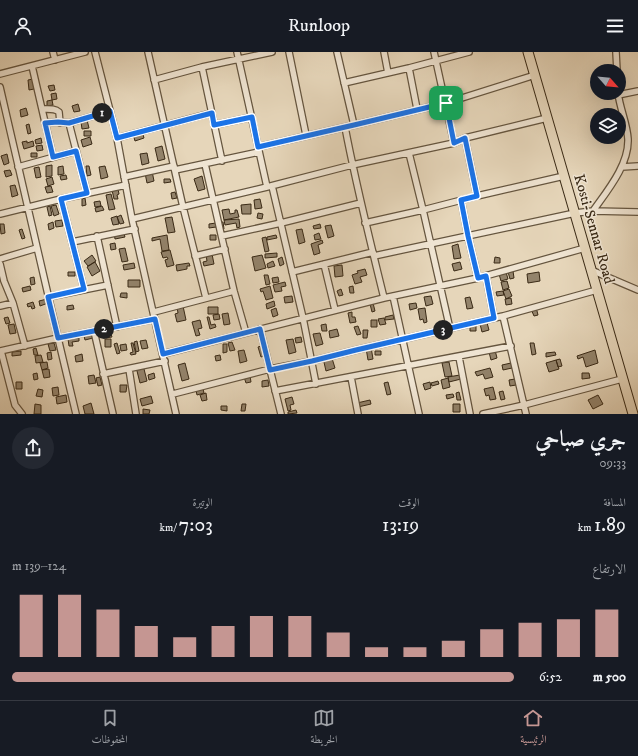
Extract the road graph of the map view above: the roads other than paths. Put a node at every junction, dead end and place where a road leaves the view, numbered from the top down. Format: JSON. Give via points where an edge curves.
{"nodes":[{"id":1,"x":52,"y":52,"type":"edge"},
{"id":2,"x":85,"y":52,"type":"edge"},
{"id":3,"x":95,"y":52,"type":"edge"},
{"id":4,"x":148,"y":52,"type":"edge"},
{"id":5,"x":237,"y":52,"type":"edge"},
{"id":6,"x":272,"y":52,"type":"edge"},
{"id":7,"x":289,"y":52,"type":"edge"},
{"id":8,"x":338,"y":52,"type":"edge"},
{"id":9,"x":384,"y":52,"type":"edge"},
{"id":10,"x":434,"y":52,"type":"edge"},
{"id":11,"x":469,"y":52,"type":"edge"},
{"id":12,"x":528,"y":52,"type":"edge"},
{"id":13,"x":616,"y":52,"type":"edge"},
{"id":14,"x":54,"y":60,"type":"junction"},
{"id":15,"x":239,"y":60,"type":"junction"},
{"id":16,"x":436,"y":62,"type":"junction"},
{"id":17,"x":617,"y":64,"type":"edge"},
{"id":18,"x":32,"y":66,"type":"junction"},
{"id":19,"x":202,"y":67,"type":"junction"},
{"id":20,"x":409,"y":68,"type":"junction"},
{"id":21,"x":388,"y":73,"type":"junction"},
{"id":22,"x":0,"y":74,"type":"edge"},
{"id":23,"x":535,"y":75,"type":"junction"},
{"id":24,"x":154,"y":80,"type":"junction"},
{"id":25,"x":344,"y":82,"type":"junction"},
{"id":26,"x":0,"y":87,"type":"edge"},
{"id":27,"x":638,"y":91,"type":"edge"},
{"id":28,"x":626,"y":93,"type":"edge"},
{"id":29,"x":619,"y":100,"type":"edge"},
{"id":30,"x":446,"y":103,"type":"junction"},
{"id":31,"x":42,"y":109,"type":"junction"},
{"id":32,"x":417,"y":110,"type":"junction"},
{"id":33,"x":110,"y":111,"type":"junction"},
{"id":34,"x":212,"y":113,"type":"junction"},
{"id":35,"x":252,"y":117,"type":"junction"},
{"id":36,"x":547,"y":118,"type":"junction"},
{"id":37,"x":8,"y":119,"type":"junction"},
{"id":38,"x":0,"y":120,"type":"edge"},
{"id":39,"x":45,"y":123,"type":"junction"},
{"id":40,"x":60,"y":123,"type":"junction"},
{"id":41,"x":69,"y":123,"type":"junction"},
{"id":42,"x":164,"y":125,"type":"junction"},
{"id":43,"x":214,"y":125,"type":"junction"},
{"id":44,"x":354,"y":125,"type":"junction"},
{"id":45,"x":345,"y":127,"type":"junction"},
{"id":46,"x":306,"y":135,"type":"junction"},
{"id":47,"x":117,"y":138,"type":"junction"},
{"id":48,"x":465,"y":138,"type":"junction"},
{"id":49,"x":454,"y":143,"type":"junction"},
{"id":50,"x":259,"y":149,"type":"junction"},
{"id":51,"x":76,"y":151,"type":"junction"},
{"id":52,"x":409,"y":153,"type":"junction"},
{"id":53,"x":53,"y":157,"type":"junction"},
{"id":54,"x":222,"y":161,"type":"junction"},
{"id":55,"x":205,"y":164,"type":"junction"},
{"id":56,"x":352,"y":165,"type":"junction"},
{"id":57,"x":18,"y":166,"type":"junction"},
{"id":58,"x":638,"y":166,"type":"edge"},
{"id":59,"x":175,"y":168,"type":"junction"},
{"id":60,"x":622,"y":168,"type":"junction"},
{"id":61,"x":564,"y":176,"type":"junction"},
{"id":62,"x":124,"y":177,"type":"junction"},
{"id":63,"x":126,"y":185,"type":"junction"},
{"id":64,"x":269,"y":186,"type":"junction"},
{"id":65,"x":87,"y":193,"type":"junction"},
{"id":66,"x":477,"y":196,"type":"junction"},
{"id":67,"x":61,"y":199,"type":"junction"},
{"id":68,"x":214,"y":200,"type":"junction"},
{"id":69,"x":461,"y":200,"type":"junction"},
{"id":70,"x":361,"y":203,"type":"junction"},
{"id":71,"x":28,"y":207,"type":"junction"},
{"id":72,"x":183,"y":207,"type":"junction"},
{"id":73,"x":423,"y":210,"type":"junction"},
{"id":74,"x":593,"y":211,"type":"junction"},
{"id":75,"x":638,"y":212,"type":"edge"},
{"id":76,"x":575,"y":213,"type":"junction"},
{"id":77,"x":0,"y":214,"type":"edge"},
{"id":78,"x":132,"y":219,"type":"junction"},
{"id":79,"x":281,"y":223,"type":"junction"},
{"id":80,"x":365,"y":223,"type":"junction"},
{"id":81,"x":135,"y":229,"type":"junction"},
{"id":82,"x":97,"y":236,"type":"junction"},
{"id":83,"x":222,"y":236,"type":"junction"},
{"id":84,"x":468,"y":236,"type":"junction"},
{"id":85,"x":72,"y":242,"type":"junction"},
{"id":86,"x":431,"y":243,"type":"junction"},
{"id":87,"x":38,"y":248,"type":"junction"},
{"id":88,"x":585,"y":248,"type":"junction"},
{"id":89,"x":225,"y":249,"type":"junction"},
{"id":90,"x":373,"y":254,"type":"junction"},
{"id":91,"x":195,"y":256,"type":"junction"},
{"id":92,"x":0,"y":259,"type":"edge"},
{"id":93,"x":0,"y":264,"type":"edge"},
{"id":94,"x":324,"y":264,"type":"junction"},
{"id":95,"x":591,"y":270,"type":"junction"},
{"id":96,"x":292,"y":272,"type":"junction"},
{"id":97,"x":486,"y":276,"type":"junction"},
{"id":98,"x":478,"y":278,"type":"junction"},
{"id":99,"x":108,"y":284,"type":"junction"},
{"id":100,"x":440,"y":286,"type":"junction"},
{"id":101,"x":84,"y":289,"type":"junction"},
{"id":102,"x":597,"y":290,"type":"junction"},
{"id":103,"x":638,"y":290,"type":"edge"},
{"id":104,"x":234,"y":291,"type":"junction"},
{"id":105,"x":393,"y":296,"type":"junction"},
{"id":106,"x":48,"y":297,"type":"junction"},
{"id":107,"x":206,"y":298,"type":"junction"},
{"id":108,"x":384,"y":298,"type":"junction"},
{"id":109,"x":12,"y":303,"type":"junction"},
{"id":110,"x":0,"y":306,"type":"edge"},
{"id":111,"x":335,"y":310,"type":"junction"},
{"id":112,"x":154,"y":312,"type":"junction"},
{"id":113,"x":503,"y":316,"type":"junction"},
{"id":114,"x":303,"y":318,"type":"junction"},
{"id":115,"x":494,"y":318,"type":"junction"},
{"id":116,"x":155,"y":319,"type":"junction"},
{"id":117,"x":117,"y":327,"type":"junction"},
{"id":118,"x":260,"y":329,"type":"junction"},
{"id":119,"x":450,"y":329,"type":"junction"},
{"id":120,"x":94,"y":331,"type":"junction"},
{"id":121,"x":246,"y":333,"type":"junction"},
{"id":122,"x":58,"y":338,"type":"junction"},
{"id":123,"x":403,"y":339,"type":"junction"},
{"id":124,"x":24,"y":346,"type":"junction"},
{"id":125,"x":511,"y":346,"type":"junction"},
{"id":126,"x":1,"y":351,"type":"edge"},
{"id":127,"x":163,"y":354,"type":"junction"},
{"id":128,"x":459,"y":357,"type":"junction"},
{"id":129,"x":165,"y":361,"type":"junction"},
{"id":130,"x":312,"y":361,"type":"junction"},
{"id":131,"x":408,"y":366,"type":"junction"},
{"id":132,"x":129,"y":369,"type":"junction"},
{"id":133,"x":270,"y":370,"type":"junction"},
{"id":134,"x":104,"y":374,"type":"junction"},
{"id":135,"x":351,"y":377,"type":"junction"},
{"id":136,"x":622,"y":379,"type":"junction"},
{"id":137,"x":316,"y":384,"type":"junction"},
{"id":138,"x":275,"y":391,"type":"junction"},
{"id":139,"x":172,"y":394,"type":"junction"},
{"id":140,"x":524,"y":406,"type":"junction"},
{"id":141,"x":22,"y":414,"type":"edge"},
{"id":142,"x":76,"y":414,"type":"edge"},
{"id":143,"x":113,"y":414,"type":"edge"},
{"id":144,"x":134,"y":414,"type":"edge"},
{"id":145,"x":176,"y":414,"type":"edge"},
{"id":146,"x":281,"y":414,"type":"edge"},
{"id":147,"x":358,"y":414,"type":"edge"},
{"id":148,"x":419,"y":414,"type":"edge"},
{"id":149,"x":470,"y":414,"type":"edge"},
{"id":150,"x":483,"y":414,"type":"edge"},
{"id":151,"x":526,"y":414,"type":"edge"},
{"id":152,"x":632,"y":414,"type":"edge"}],
"edges":[{"from":1,"to":14,"type":"street"},
{"from":2,"to":14,"type":"street"},
{"from":3,"to":33,"type":"street"},
{"from":4,"to":24,"type":"street"},
{"from":5,"to":15,"type":"street"},
{"from":6,"to":15,"type":"street"},
{"from":7,"to":46,"type":"street"},
{"from":8,"to":25,"type":"street"},
{"from":9,"to":21,"type":"street"},
{"from":10,"to":16,"type":"street"},
{"from":11,"to":16,"type":"street"},
{"from":12,"to":23,"type":"highway","name":"Kosti-Sennar Road"},
{"from":13,"to":17,"type":"street"},
{"from":14,"to":18,"type":"street"},
{"from":15,"to":19,"type":"street"},
{"from":15,"to":35,"type":"street"},
{"from":16,"to":20,"type":"street"},
{"from":16,"to":30,"type":"street"},
{"from":18,"to":22,"type":"street"},
{"from":18,"to":31,"type":"street"},
{"from":19,"to":24,"type":"street"},
{"from":19,"to":34,"type":"street"},
{"from":20,"to":21,"type":"street"},
{"from":20,"to":32,"type":"street"},
{"from":21,"to":25,"type":"street"},
{"from":23,"to":30,"type":"street"},
{"from":23,"to":36,"type":"highway","name":"Kosti-Sennar Road"},
{"from":24,"to":42,"type":"street"},
{"from":25,"to":44,"type":"street"},
{"from":26,"to":37,"type":"street"},
{"from":27,"to":28,"type":"street"},
{"from":29,"to":60,"type":"street","via":[[628,139]]},
{"from":30,"to":32,"type":"street"},
{"from":30,"to":49,"type":"street"},
{"from":31,"to":39,"type":"street"},
{"from":31,"to":40,"type":"street","via":[[58,110]]},
{"from":32,"to":44,"type":"street"},
{"from":33,"to":41,"type":"street"},
{"from":33,"to":47,"type":"street"},
{"from":34,"to":42,"type":"street"},
{"from":34,"to":43,"type":"street"},
{"from":35,"to":43,"type":"street"},
{"from":35,"to":50,"type":"street"},
{"from":36,"to":48,"type":"street"},
{"from":36,"to":61,"type":"highway","name":"Kosti-Sennar Road"},
{"from":37,"to":38,"type":"street"},
{"from":37,"to":57,"type":"street"},
{"from":39,"to":40,"type":"street"},
{"from":39,"to":53,"type":"street"},
{"from":40,"to":41,"type":"street"},
{"from":41,"to":51,"type":"street"},
{"from":42,"to":47,"type":"street"},
{"from":42,"to":59,"type":"street"},
{"from":43,"to":54,"type":"street"},
{"from":44,"to":45,"type":"street"},
{"from":45,"to":46,"type":"street"},
{"from":45,"to":56,"type":"street"},
{"from":46,"to":50,"type":"street"},
{"from":47,"to":62,"type":"street"},
{"from":48,"to":49,"type":"street"},
{"from":48,"to":66,"type":"street"},
{"from":49,"to":52,"type":"street"},
{"from":50,"to":54,"type":"street"},
{"from":50,"to":64,"type":"street"},
{"from":51,"to":53,"type":"street"},
{"from":51,"to":65,"type":"street"},
{"from":52,"to":56,"type":"street"},
{"from":52,"to":73,"type":"street"},
{"from":53,"to":57,"type":"street"},
{"from":54,"to":55,"type":"street"},
{"from":55,"to":59,"type":"street"},
{"from":55,"to":68,"type":"street"},
{"from":56,"to":64,"type":"street"},
{"from":56,"to":70,"type":"street"},
{"from":57,"to":71,"type":"street"},
{"from":58,"to":60,"type":"street"},
{"from":59,"to":62,"type":"street"},
{"from":59,"to":72,"type":"street"},
{"from":60,"to":74,"type":"street"},
{"from":61,"to":66,"type":"street"},
{"from":61,"to":76,"type":"highway","name":"Kosti-Sennar Road"},
{"from":62,"to":63,"type":"street"},
{"from":63,"to":65,"type":"street"},
{"from":63,"to":78,"type":"street"},
{"from":64,"to":68,"type":"street"},
{"from":64,"to":79,"type":"street"},
{"from":65,"to":67,"type":"street"},
{"from":66,"to":69,"type":"street"},
{"from":67,"to":71,"type":"street"},
{"from":67,"to":85,"type":"street"},
{"from":68,"to":72,"type":"street"},
{"from":68,"to":83,"type":"street"},
{"from":69,"to":73,"type":"street"},
{"from":69,"to":84,"type":"street"},
{"from":70,"to":79,"type":"street"},
{"from":70,"to":80,"type":"street"},
{"from":71,"to":77,"type":"street"},
{"from":71,"to":87,"type":"street"},
{"from":72,"to":78,"type":"street"},
{"from":72,"to":91,"type":"street"},
{"from":73,"to":80,"type":"street"},
{"from":73,"to":86,"type":"street"},
{"from":74,"to":75,"type":"street"},
{"from":74,"to":76,"type":"street"},
{"from":76,"to":84,"type":"street"},
{"from":76,"to":88,"type":"highway","name":"Kosti-Sennar Road"},
{"from":78,"to":81,"type":"street"},
{"from":79,"to":83,"type":"street"},
{"from":79,"to":96,"type":"street"},
{"from":80,"to":90,"type":"street"},
{"from":81,"to":82,"type":"street"},
{"from":81,"to":112,"type":"street"},
{"from":82,"to":85,"type":"street"},
{"from":82,"to":99,"type":"street"},
{"from":83,"to":89,"type":"street"},
{"from":84,"to":86,"type":"street"},
{"from":84,"to":98,"type":"street"},
{"from":85,"to":101,"type":"street"},
{"from":86,"to":90,"type":"street"},
{"from":86,"to":100,"type":"street"},
{"from":87,"to":92,"type":"street"},
{"from":87,"to":106,"type":"street"},
{"from":88,"to":95,"type":"highway","name":"Kosti-Sennar Road"},
{"from":88,"to":97,"type":"street"},
{"from":89,"to":91,"type":"street"},
{"from":89,"to":104,"type":"street"},
{"from":90,"to":94,"type":"street"},
{"from":90,"to":108,"type":"street"},
{"from":91,"to":107,"type":"street"},
{"from":93,"to":109,"type":"street"},
{"from":94,"to":96,"type":"street"},
{"from":94,"to":111,"type":"street"},
{"from":95,"to":102,"type":"highway","name":"Kosti-Sennar Road"},
{"from":95,"to":103,"type":"street"},
{"from":96,"to":114,"type":"street"},
{"from":97,"to":98,"type":"street"},
{"from":97,"to":115,"type":"street"},
{"from":98,"to":100,"type":"street"},
{"from":99,"to":101,"type":"street"},
{"from":99,"to":117,"type":"street"},
{"from":100,"to":105,"type":"street"},
{"from":100,"to":119,"type":"street"},
{"from":101,"to":106,"type":"street"},
{"from":102,"to":113,"type":"street"},
{"from":102,"to":136,"type":"highway","name":"Kosti-Sennar Road"},
{"from":104,"to":107,"type":"street"},
{"from":104,"to":121,"type":"street"},
{"from":105,"to":108,"type":"street"},
{"from":105,"to":123,"type":"street"},
{"from":106,"to":122,"type":"street"},
{"from":107,"to":112,"type":"street"},
{"from":108,"to":111,"type":"street"},
{"from":109,"to":110,"type":"street"},
{"from":109,"to":124,"type":"street"},
{"from":111,"to":114,"type":"street"},
{"from":112,"to":116,"type":"street"},
{"from":113,"to":115,"type":"street"},
{"from":113,"to":125,"type":"street"},
{"from":114,"to":118,"type":"street"},
{"from":114,"to":130,"type":"street"},
{"from":115,"to":119,"type":"street"},
{"from":116,"to":117,"type":"street"},
{"from":116,"to":127,"type":"street"},
{"from":117,"to":120,"type":"street"},
{"from":118,"to":121,"type":"street"},
{"from":118,"to":133,"type":"street"},
{"from":119,"to":123,"type":"street"},
{"from":120,"to":122,"type":"street"},
{"from":120,"to":134,"type":"street"},
{"from":121,"to":127,"type":"street"},
{"from":122,"to":124,"type":"street"},
{"from":122,"to":142,"type":"street"},
{"from":123,"to":130,"type":"street"},
{"from":123,"to":131,"type":"street"},
{"from":124,"to":126,"type":"street"},
{"from":125,"to":128,"type":"street"},
{"from":125,"to":140,"type":"street"},
{"from":126,"to":141,"type":"street","via":[[15,405]]},
{"from":127,"to":129,"type":"street"},
{"from":128,"to":131,"type":"street"},
{"from":128,"to":149,"type":"street"},
{"from":129,"to":132,"type":"street"},
{"from":129,"to":139,"type":"street"},
{"from":130,"to":133,"type":"street"},
{"from":130,"to":137,"type":"street"},
{"from":131,"to":135,"type":"street"},
{"from":131,"to":148,"type":"street"},
{"from":132,"to":134,"type":"street"},
{"from":132,"to":144,"type":"street"},
{"from":133,"to":138,"type":"street"},
{"from":133,"to":139,"type":"street"},
{"from":134,"to":143,"type":"street"},
{"from":135,"to":137,"type":"street"},
{"from":135,"to":147,"type":"street"},
{"from":136,"to":140,"type":"street"},
{"from":136,"to":152,"type":"highway","name":"Kosti-Sennar Road"},
{"from":137,"to":138,"type":"street"},
{"from":138,"to":146,"type":"street"},
{"from":139,"to":145,"type":"street"},
{"from":140,"to":150,"type":"street"},
{"from":140,"to":151,"type":"street"}]}
